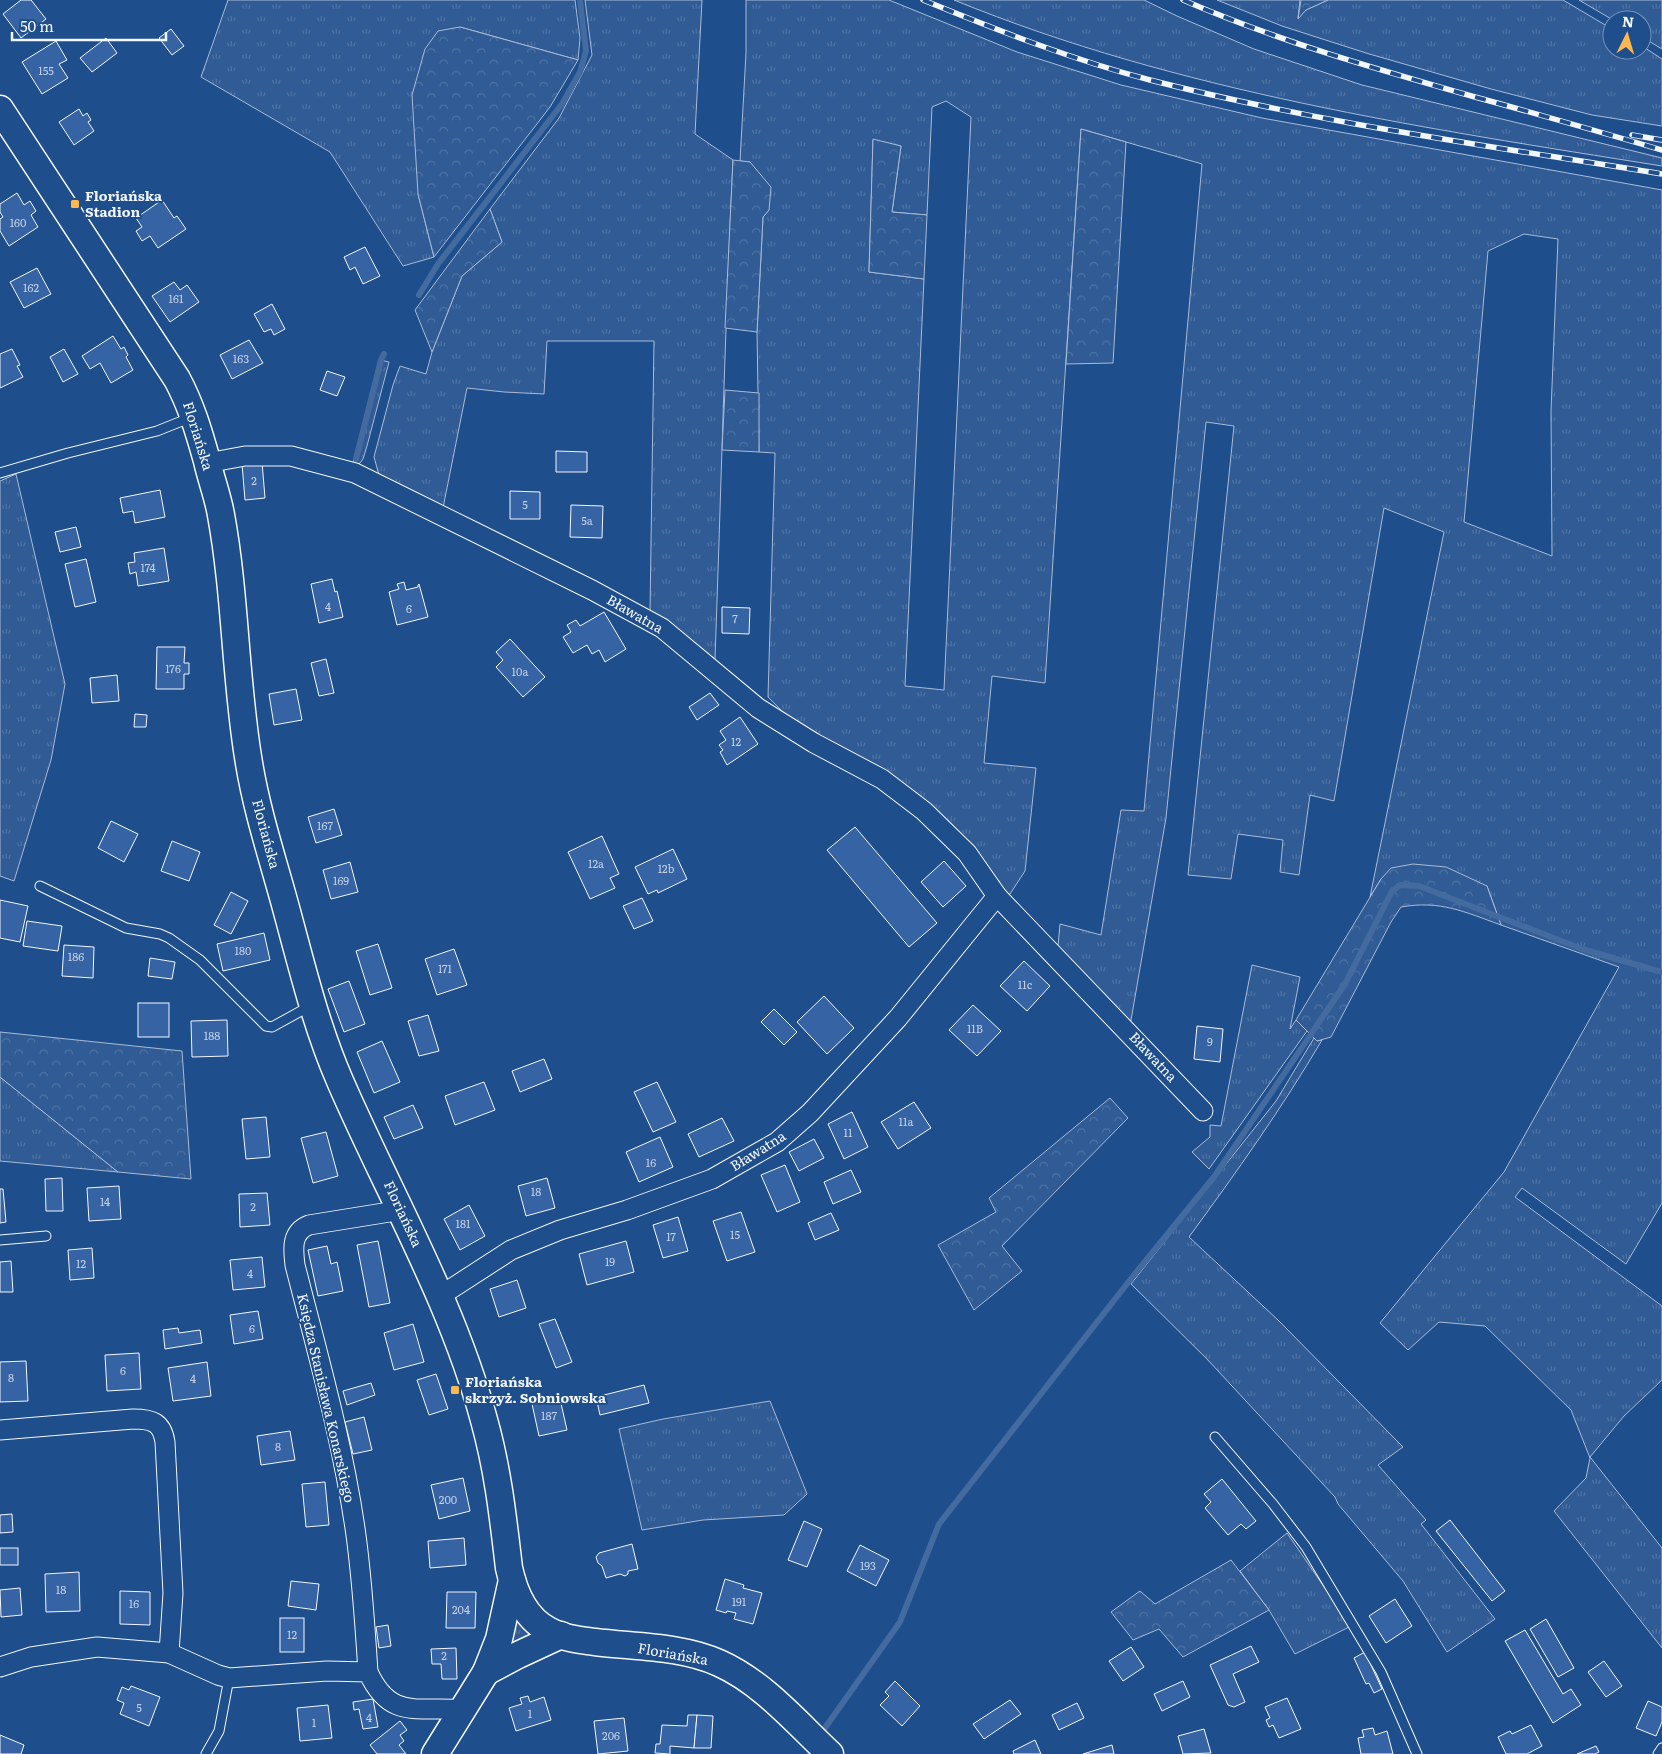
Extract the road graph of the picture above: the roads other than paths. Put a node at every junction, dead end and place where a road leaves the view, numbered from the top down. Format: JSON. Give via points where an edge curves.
{"nodes":[{"id":1,"x":0,"y":109,"type":"edge"},
{"id":2,"x":194,"y":416,"type":"junction"},
{"id":3,"x":207,"y":464,"type":"junction"},
{"id":4,"x":0,"y":472,"type":"edge"},
{"id":5,"x":40,"y":886,"type":"dead end"},
{"id":6,"x":998,"y":896,"type":"junction"},
{"id":7,"x":313,"y":1005,"type":"junction"},
{"id":8,"x":1203,"y":1110,"type":"dead end"},
{"id":9,"x":402,"y":1210,"type":"junction"},
{"id":10,"x":46,"y":1236,"type":"dead end"},
{"id":11,"x":0,"y":1240,"type":"edge"},
{"id":12,"x":440,"y":1296,"type":"junction"},
{"id":13,"x":0,"y":1430,"type":"edge"},
{"id":14,"x":1215,"y":1437,"type":"dead end"},
{"id":15,"x":512,"y":1580,"type":"junction"},
{"id":16,"x":561,"y":1635,"type":"junction"},
{"id":17,"x":169,"y":1653,"type":"junction"},
{"id":18,"x":0,"y":1667,"type":"edge"},
{"id":19,"x":368,"y":1672,"type":"junction"},
{"id":20,"x":486,"y":1672,"type":"junction"},
{"id":21,"x":230,"y":1678,"type":"junction"},
{"id":22,"x":463,"y":1710,"type":"junction"},
{"id":23,"x":1662,"y":1748,"type":"edge"},
{"id":24,"x":828,"y":1752,"type":"edge"},
{"id":25,"x":206,"y":1754,"type":"edge"},
{"id":26,"x":435,"y":1754,"type":"edge"},
{"id":27,"x":1417,"y":1754,"type":"edge"},
{"id":28,"x":1658,"y":1754,"type":"edge"}],
"edges":[{"from":1,"to":2,"type":"street","name":"Floriańska","via":[[177,379]]},
{"from":2,"to":3,"type":"street","name":"Floriańska"},
{"from":2,"to":4,"type":"lane","via":[[171,427]]},
{"from":3,"to":6,"type":"street","name":"Bławatna","via":[[245,456],[290,456],[356,473],[662,628],[758,708],[814,743],[882,779],[924,812],[968,853]]},
{"from":3,"to":7,"type":"street","name":"Floriańska","via":[[221,512],[249,766]]},
{"from":5,"to":7,"type":"lane","via":[[126,928],[169,938],[200,960],[266,1026],[272,1027]]},
{"from":6,"to":8,"type":"street","name":"Bławatna"},
{"from":6,"to":12,"type":"street","name":"Bławatna","via":[[898,1018],[810,1112],[777,1142],[712,1179],[560,1230],[511,1250]]},
{"from":7,"to":9,"type":"street","name":"Floriańska","via":[[340,1080]]},
{"from":9,"to":12,"type":"street","name":"Floriańska"},
{"from":9,"to":19,"type":"street","name":"Księdza Stanisława Konarskiego","via":[[309,1225],[299,1231],[294,1244],[295,1265],[355,1526],[364,1593]]},
{"from":10,"to":11,"type":"lane"},
{"from":12,"to":15,"type":"street","name":"Floriańska","via":[[484,1418],[498,1478]]},
{"from":13,"to":17,"type":"street","via":[[133,1419],[154,1422],[160,1427],[165,1442],[173,1593]]},
{"from":14,"to":27,"type":"lane","via":[[1306,1548],[1381,1672]]},
{"from":15,"to":16,"type":"street","name":"Floriańska","via":[[519,1598],[532,1616],[548,1630]]},
{"from":15,"to":20,"type":"street","name":"Floriańska","via":[[499,1639]]},
{"from":16,"to":20,"type":"street"},
{"from":16,"to":24,"type":"street","name":"Floriańska","via":[[570,1639],[692,1654],[719,1663],[762,1691]]},
{"from":17,"to":18,"type":"street","via":[[97,1647],[31,1657]]},
{"from":17,"to":21,"type":"street"},
{"from":19,"to":21,"type":"street","via":[[327,1671]]},
{"from":19,"to":22,"type":"street","name":"Księdza Stanisława Konarskiego","via":[[380,1694],[399,1706]]},
{"from":20,"to":22,"type":"street","name":"Floriańska"},
{"from":21,"to":25,"type":"lane","via":[[218,1731]]},
{"from":22,"to":26,"type":"street","name":"Floriańska"},
{"from":23,"to":28,"type":"lane"}]}
